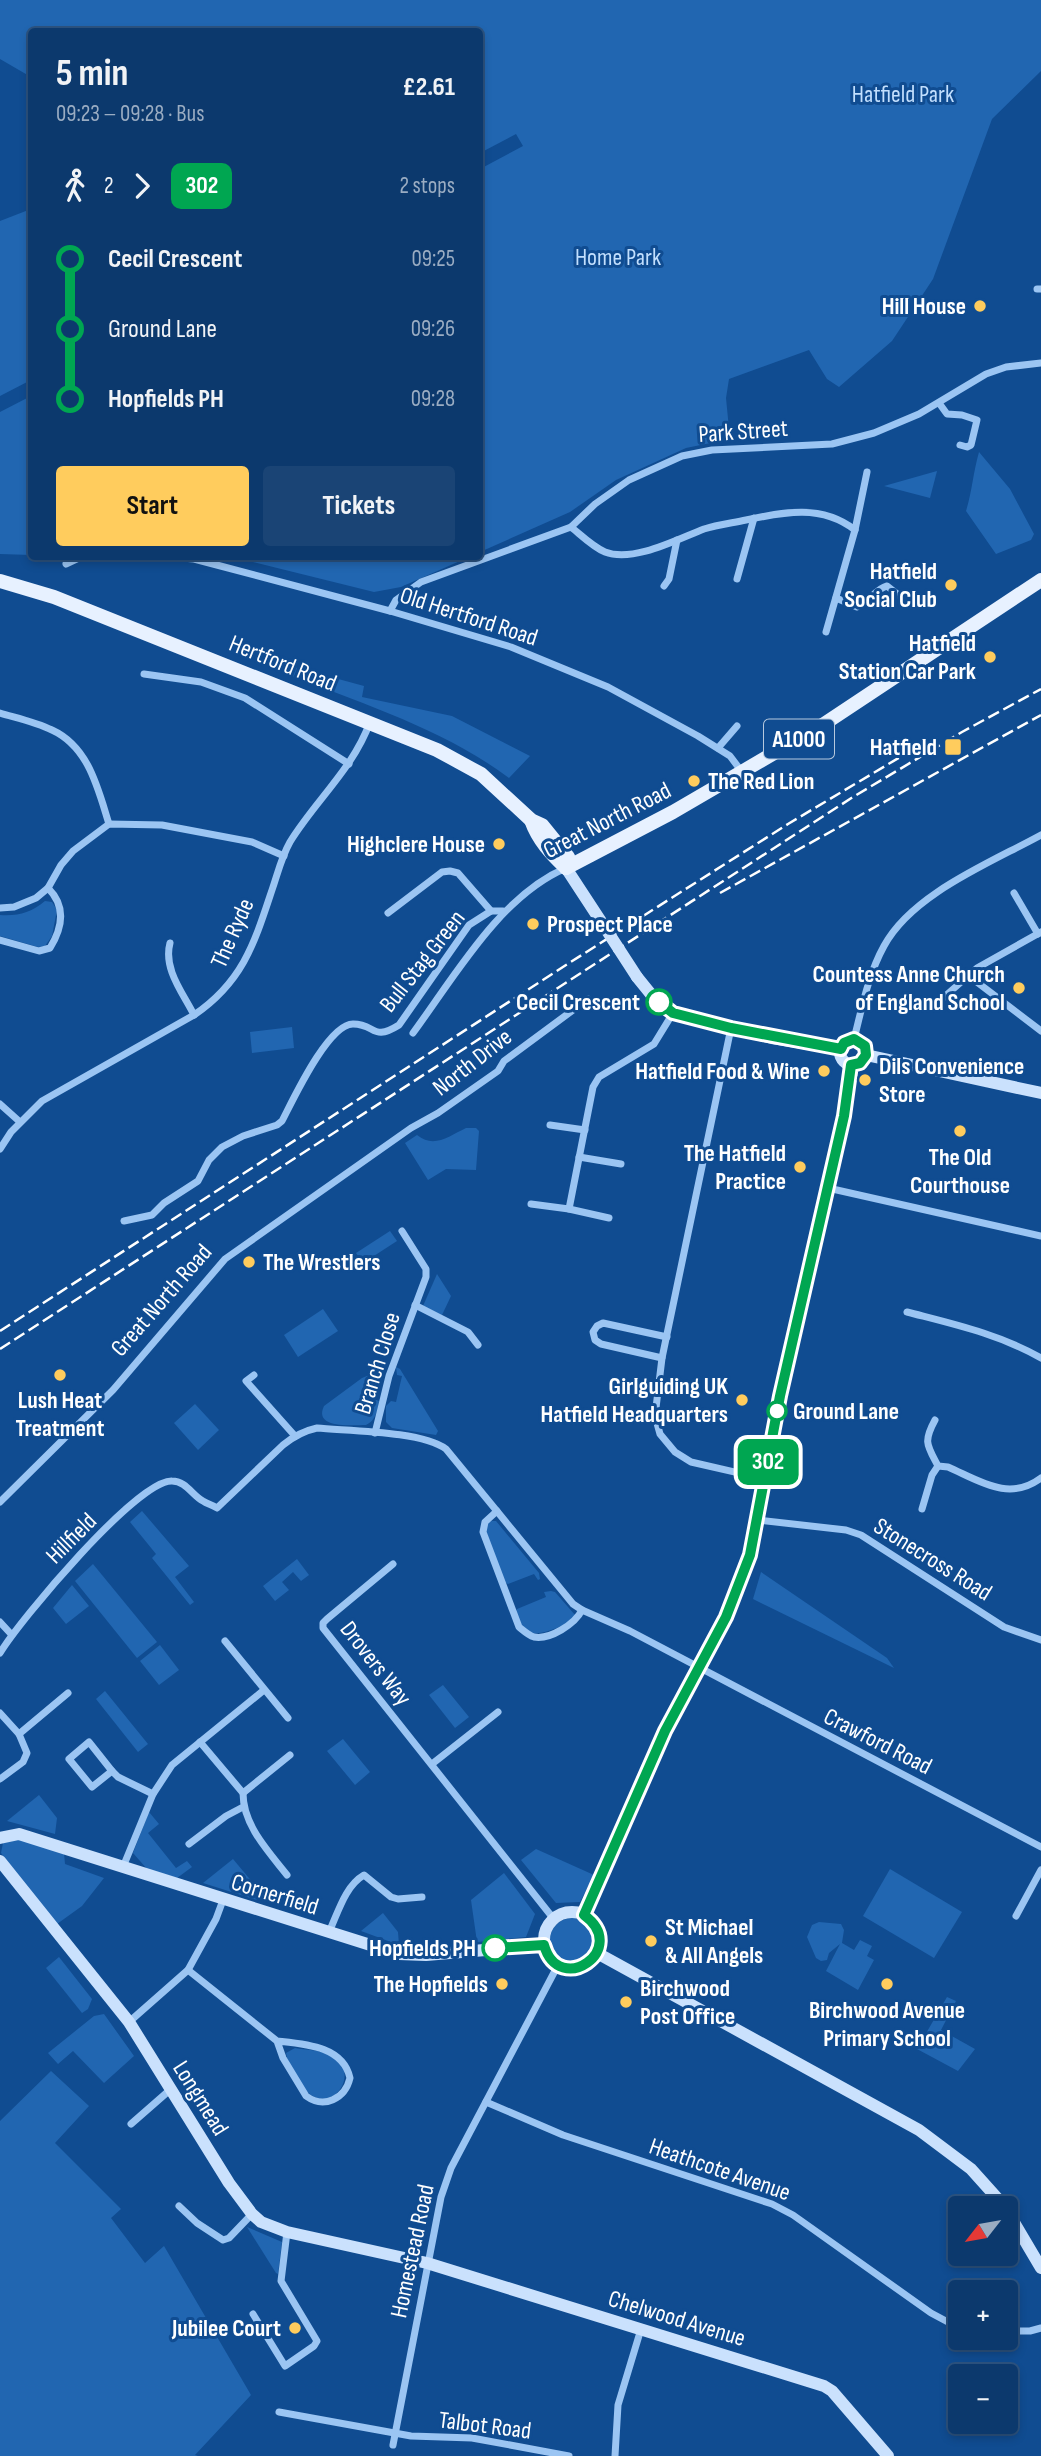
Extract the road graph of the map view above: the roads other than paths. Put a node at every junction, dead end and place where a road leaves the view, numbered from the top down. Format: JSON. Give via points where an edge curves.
{"nodes":[{"id":1,"x":1041,"y":363,"type":"edge"},
{"id":2,"x":939,"y":402,"type":"junction"},
{"id":3,"x":960,"y":445,"type":"dead end"},
{"id":4,"x":867,"y":472,"type":"dead end"},
{"id":5,"x":754,"y":518,"type":"junction"},
{"id":6,"x":571,"y":527,"type":"junction"},
{"id":7,"x":855,"y":530,"type":"junction"},
{"id":8,"x":677,"y":540,"type":"junction"},
{"id":9,"x":483,"y":559,"type":"edge"},
{"id":10,"x":74,"y":560,"type":"edge"},
{"id":11,"x":198,"y":560,"type":"edge"},
{"id":12,"x":481,"y":560,"type":"edge"},
{"id":13,"x":65,"y":564,"type":"dead end"},
{"id":14,"x":737,"y":579,"type":"dead end"},
{"id":15,"x":1041,"y":580,"type":"edge"},
{"id":16,"x":0,"y":581,"type":"edge"},
{"id":17,"x":664,"y":586,"type":"dead end"},
{"id":18,"x":901,"y":597,"type":"dead end"},
{"id":19,"x":836,"y":598,"type":"junction"},
{"id":20,"x":390,"y":611,"type":"junction"},
{"id":21,"x":826,"y":632,"type":"dead end"},
{"id":22,"x":145,"y":674,"type":"dead end"},
{"id":23,"x":0,"y":713,"type":"edge"},
{"id":24,"x":370,"y":722,"type":"junction"},
{"id":25,"x":737,"y":726,"type":"dead end"},
{"id":26,"x":718,"y":748,"type":"junction"},
{"id":27,"x":349,"y":764,"type":"junction"},
{"id":28,"x":742,"y":773,"type":"junction"},
{"id":29,"x":109,"y":824,"type":"junction"},
{"id":30,"x":1041,"y":835,"type":"edge"},
{"id":31,"x":284,"y":856,"type":"junction"},
{"id":32,"x":566,"y":868,"type":"junction"},
{"id":33,"x":47,"y":888,"type":"junction"},
{"id":34,"x":1014,"y":893,"type":"dead end"},
{"id":35,"x":0,"y":908,"type":"edge"},
{"id":36,"x":491,"y":911,"type":"junction"},
{"id":37,"x":503,"y":911,"type":"junction"},
{"id":38,"x":388,"y":913,"type":"dead end"},
{"id":39,"x":1039,"y":933,"type":"edge"},
{"id":40,"x":0,"y":940,"type":"edge"},
{"id":41,"x":170,"y":943,"type":"dead end"},
{"id":42,"x":969,"y":976,"type":"junction"},
{"id":43,"x":943,"y":998,"type":"dead end"},
{"id":44,"x":588,"y":999,"type":"dead end"},
{"id":45,"x":673,"y":1013,"type":"junction"},
{"id":46,"x":194,"y":1015,"type":"junction"},
{"id":47,"x":731,"y":1028,"type":"junction"},
{"id":48,"x":1041,"y":1031,"type":"edge"},
{"id":49,"x":413,"y":1033,"type":"dead end"},
{"id":50,"x":854,"y":1039,"type":"junction"},
{"id":51,"x":841,"y":1049,"type":"junction"},
{"id":52,"x":866,"y":1055,"type":"junction"},
{"id":53,"x":851,"y":1065,"type":"junction"},
{"id":54,"x":1041,"y":1093,"type":"edge"},
{"id":55,"x":0,"y":1104,"type":"edge"},
{"id":56,"x":20,"y":1122,"type":"junction"},
{"id":57,"x":550,"y":1125,"type":"dead end"},
{"id":58,"x":411,"y":1128,"type":"joint"},
{"id":59,"x":585,"y":1130,"type":"junction"},
{"id":60,"x":0,"y":1149,"type":"edge"},
{"id":61,"x":579,"y":1157,"type":"junction"},
{"id":62,"x":621,"y":1164,"type":"dead end"},
{"id":63,"x":828,"y":1188,"type":"junction"},
{"id":64,"x":531,"y":1204,"type":"dead end"},
{"id":65,"x":569,"y":1209,"type":"junction"},
{"id":66,"x":610,"y":1218,"type":"dead end"},
{"id":67,"x":124,"y":1221,"type":"dead end"},
{"id":68,"x":402,"y":1231,"type":"dead end"},
{"id":69,"x":1041,"y":1236,"type":"edge"},
{"id":70,"x":415,"y":1305,"type":"junction"},
{"id":71,"x":907,"y":1312,"type":"dead end"},
{"id":72,"x":667,"y":1337,"type":"junction"},
{"id":73,"x":478,"y":1345,"type":"dead end"},
{"id":74,"x":663,"y":1358,"type":"junction"},
{"id":75,"x":1041,"y":1358,"type":"edge"},
{"id":76,"x":254,"y":1375,"type":"dead end"},
{"id":77,"x":934,"y":1420,"type":"dead end"},
{"id":78,"x":375,"y":1433,"type":"junction"},
{"id":79,"x":295,"y":1436,"type":"junction"},
{"id":80,"x":938,"y":1466,"type":"junction"},
{"id":81,"x":765,"y":1479,"type":"junction"},
{"id":82,"x":1041,"y":1479,"type":"edge"},
{"id":83,"x":0,"y":1502,"type":"edge"},
{"id":84,"x":922,"y":1508,"type":"dead end"},
{"id":85,"x":497,"y":1511,"type":"junction"},
{"id":86,"x":758,"y":1520,"type":"junction"},
{"id":87,"x":393,"y":1564,"type":"dead end"},
{"id":88,"x":582,"y":1610,"type":"junction"},
{"id":89,"x":0,"y":1622,"type":"edge"},
{"id":90,"x":11,"y":1634,"type":"junction"},
{"id":91,"x":1041,"y":1640,"type":"edge"},
{"id":92,"x":225,"y":1641,"type":"dead end"},
{"id":93,"x":0,"y":1653,"type":"edge"},
{"id":94,"x":699,"y":1667,"type":"junction"},
{"id":95,"x":264,"y":1689,"type":"junction"},
{"id":96,"x":68,"y":1693,"type":"dead end"},
{"id":97,"x":498,"y":1712,"type":"dead end"},
{"id":98,"x":0,"y":1713,"type":"edge"},
{"id":99,"x":288,"y":1717,"type":"dead end"},
{"id":100,"x":19,"y":1734,"type":"junction"},
{"id":101,"x":200,"y":1742,"type":"junction"},
{"id":102,"x":290,"y":1755,"type":"dead end"},
{"id":103,"x":432,"y":1764,"type":"junction"},
{"id":104,"x":112,"y":1771,"type":"junction"},
{"id":105,"x":0,"y":1779,"type":"edge"},
{"id":106,"x":243,"y":1793,"type":"junction"},
{"id":107,"x":153,"y":1794,"type":"junction"},
{"id":108,"x":243,"y":1807,"type":"junction"},
{"id":109,"x":0,"y":1838,"type":"edge"},
{"id":110,"x":189,"y":1844,"type":"dead end"},
{"id":111,"x":1041,"y":1847,"type":"edge"},
{"id":112,"x":0,"y":1861,"type":"edge"},
{"id":113,"x":123,"y":1867,"type":"junction"},
{"id":114,"x":1041,"y":1870,"type":"edge"},
{"id":115,"x":287,"y":1875,"type":"dead end"},
{"id":116,"x":422,"y":1897,"type":"dead end"},
{"id":117,"x":223,"y":1900,"type":"junction"},
{"id":118,"x":584,"y":1915,"type":"junction"},
{"id":119,"x":1016,"y":1916,"type":"dead end"},
{"id":120,"x":553,"y":1918,"type":"junction"},
{"id":121,"x":328,"y":1933,"type":"junction"},
{"id":122,"x":544,"y":1945,"type":"junction"},
{"id":123,"x":597,"y":1953,"type":"junction"},
{"id":124,"x":558,"y":1965,"type":"junction"},
{"id":125,"x":188,"y":1970,"type":"junction"},
{"id":126,"x":129,"y":2022,"type":"junction"},
{"id":127,"x":277,"y":2041,"type":"junction"},
{"id":128,"x":171,"y":2089,"type":"junction"},
{"id":129,"x":486,"y":2102,"type":"junction"},
{"id":130,"x":131,"y":2124,"type":"dead end"},
{"id":131,"x":995,"y":2196,"type":"edge"},
{"id":132,"x":179,"y":2206,"type":"dead end"},
{"id":133,"x":252,"y":2214,"type":"junction"},
{"id":134,"x":1018,"y":2229,"type":"edge"},
{"id":135,"x":287,"y":2232,"type":"junction"},
{"id":136,"x":427,"y":2263,"type":"junction"},
{"id":137,"x":1041,"y":2268,"type":"edge"},
{"id":138,"x":253,"y":2314,"type":"dead end"},
{"id":139,"x":948,"y":2322,"type":"edge"},
{"id":140,"x":1041,"y":2328,"type":"edge"},
{"id":141,"x":641,"y":2329,"type":"junction"},
{"id":142,"x":1018,"y":2332,"type":"edge"},
{"id":143,"x":279,"y":2412,"type":"dead end"},
{"id":144,"x":396,"y":2433,"type":"junction"},
{"id":145,"x":393,"y":2445,"type":"dead end"},
{"id":146,"x":569,"y":2456,"type":"edge"},
{"id":147,"x":615,"y":2456,"type":"edge"},
{"id":148,"x":888,"y":2456,"type":"edge"}],
"edges":[{"from":1,"to":2,"type":"street","name":"Park Street","via":[[986,374]]},
{"from":2,"to":3,"type":"street","via":[[947,414],[977,420],[971,445]]},
{"from":2,"to":6,"type":"street","name":"Park Street","via":[[874,433],[832,444],[712,450],[682,456],[629,480]]},
{"from":4,"to":7,"type":"street"},
{"from":5,"to":7,"type":"street","via":[[819,513]]},
{"from":5,"to":8,"type":"street","via":[[706,528]]},
{"from":5,"to":14,"type":"street"},
{"from":6,"to":8,"type":"street","via":[[606,553],[628,555]]},
{"from":6,"to":9,"type":"street","name":"Park Street"},
{"from":7,"to":19,"type":"street"},
{"from":8,"to":17,"type":"street"},
{"from":10,"to":13,"type":"street"},
{"from":11,"to":20,"type":"street","name":"Old Hertford Road"},
{"from":12,"to":20,"type":"street","name":"Park Street","via":[[421,582],[396,600]]},
{"from":15,"to":28,"type":"main road","name":"Great North Road","number":"A1000","via":[[843,712]]},
{"from":16,"to":24,"type":"main road","name":"Hertford Road","via":[[54,597]]},
{"from":18,"to":19,"type":"street","via":[[887,586],[857,607]]},
{"from":19,"to":21,"type":"street"},
{"from":20,"to":26,"type":"street","name":"Old Hertford Road","via":[[511,647],[578,674]]},
{"from":22,"to":27,"type":"street","via":[[201,682],[245,698]]},
{"from":23,"to":29,"type":"street","via":[[51,729],[81,752]]},
{"from":24,"to":27,"type":"street","name":"The Ryde"},
{"from":24,"to":32,"type":"main road","name":"Hertford Road","via":[[481,774],[542,825],[568,857]]},
{"from":25,"to":26,"type":"street"},
{"from":26,"to":28,"type":"street","name":"Old Hertford Road"},
{"from":27,"to":31,"type":"street","name":"The Ryde"},
{"from":28,"to":32,"type":"main road","name":"Great North Road","number":"A1000"},
{"from":29,"to":31,"type":"street","via":[[175,828],[252,842]]},
{"from":29,"to":33,"type":"street","via":[[73,851]]},
{"from":30,"to":50,"type":"street","via":[[936,893],[903,920],[873,969]]},
{"from":31,"to":46,"type":"street","name":"The Ryde","via":[[247,960],[213,1003]]},
{"from":32,"to":37,"type":"street","name":"Great North Road","via":[[545,877]]},
{"from":32,"to":45,"type":"street","bridge":true,"via":[[637,977],[654,999]]},
{"from":33,"to":35,"type":"street","via":[[25,904]]},
{"from":33,"to":40,"type":"street","via":[[60,902],[62,914],[50,948],[39,951]]},
{"from":34,"to":39,"type":"street"},
{"from":36,"to":37,"type":"street","name":"Bull Stag Green"},
{"from":36,"to":38,"type":"street","via":[[458,873],[450,871],[442,872]]},
{"from":36,"to":67,"type":"street","name":"Bull Stag Green","via":[[469,925],[399,1025],[379,1033],[353,1024],[338,1030],[282,1121],[222,1147],[198,1181],[152,1215]]},
{"from":37,"to":49,"type":"street","name":"Great North Road"},
{"from":39,"to":42,"type":"street"},
{"from":41,"to":46,"type":"street","via":[[169,967]]},
{"from":42,"to":43,"type":"street"},
{"from":42,"to":48,"type":"street"},
{"from":44,"to":58,"type":"street","name":"North Drive","via":[[504,1061],[498,1071]]},
{"from":45,"to":47,"type":"street"},
{"from":45,"to":59,"type":"street","via":[[654,1044],[599,1077]]},
{"from":46,"to":56,"type":"street","name":"The Ryde","via":[[42,1101]]},
{"from":47,"to":51,"type":"street"},
{"from":47,"to":72,"type":"street"},
{"from":50,"to":51,"type":"street"},
{"from":50,"to":52,"type":"street","via":[[865,1046]]},
{"from":51,"to":53,"type":"street","via":[[841,1058]]},
{"from":52,"to":53,"type":"street"},
{"from":52,"to":54,"type":"street"},
{"from":53,"to":63,"type":"street"},
{"from":55,"to":56,"type":"street"},
{"from":56,"to":60,"type":"street","name":"The Ryde"},
{"from":57,"to":59,"type":"street"},
{"from":58,"to":83,"type":"street","name":"Great North Road","via":[[225,1259],[113,1390]]},
{"from":59,"to":61,"type":"street"},
{"from":61,"to":62,"type":"street"},
{"from":61,"to":65,"type":"street"},
{"from":63,"to":69,"type":"street"},
{"from":63,"to":81,"type":"street"},
{"from":64,"to":65,"type":"street"},
{"from":65,"to":66,"type":"street"},
{"from":68,"to":70,"type":"street","name":"Branch Close","via":[[426,1269]]},
{"from":70,"to":73,"type":"street","name":"Branch Close","via":[[468,1332]]},
{"from":70,"to":78,"type":"street","name":"Branch Close","via":[[388,1376]]},
{"from":71,"to":75,"type":"street","via":[[978,1331]]},
{"from":72,"to":74,"type":"street"},
{"from":72,"to":74,"type":"street","via":[[604,1324],[593,1332],[601,1344]]},
{"from":74,"to":81,"type":"street","via":[[655,1416],[660,1434],[675,1452],[691,1462]]},
{"from":76,"to":79,"type":"street","via":[[246,1381]]},
{"from":77,"to":80,"type":"street","via":[[926,1440]]},
{"from":78,"to":79,"type":"street","via":[[317,1428]]},
{"from":78,"to":85,"type":"street","via":[[440,1444]]},
{"from":79,"to":90,"type":"street","name":"Hillfield","via":[[217,1508],[172,1481],[155,1487],[90,1544]]},
{"from":80,"to":82,"type":"street","via":[[1004,1490],[1026,1488]]},
{"from":80,"to":84,"type":"street"},
{"from":81,"to":86,"type":"street"},
{"from":85,"to":88,"type":"street"},
{"from":85,"to":88,"type":"street","via":[[485,1522],[483,1532],[519,1627],[527,1634],[544,1637],[571,1625]]},
{"from":86,"to":91,"type":"street","name":"Stonecross Road","via":[[861,1535],[1004,1628]]},
{"from":86,"to":94,"type":"street","via":[[734,1596]]},
{"from":87,"to":103,"type":"street","name":"Drovers Way","via":[[327,1619],[323,1628]]},
{"from":88,"to":94,"type":"street","name":"Crawford Road"},
{"from":89,"to":90,"type":"street"},
{"from":90,"to":93,"type":"street","name":"Hillfield"},
{"from":92,"to":95,"type":"street"},
{"from":94,"to":111,"type":"street","name":"Crawford Road"},
{"from":94,"to":118,"type":"street","via":[[665,1731]]},
{"from":95,"to":99,"type":"street"},
{"from":95,"to":101,"type":"street"},
{"from":96,"to":100,"type":"street"},
{"from":97,"to":103,"type":"street"},
{"from":98,"to":100,"type":"street"},
{"from":100,"to":105,"type":"street","via":[[26,1747],[25,1758]]},
{"from":101,"to":106,"type":"street"},
{"from":101,"to":107,"type":"street","via":[[172,1765]]},
{"from":102,"to":106,"type":"street"},
{"from":103,"to":120,"type":"street","name":"Drovers Way"},
{"from":104,"to":104,"type":"street","via":[[89,1742],[69,1759],[92,1787]]},
{"from":104,"to":107,"type":"street"},
{"from":106,"to":108,"type":"street"},
{"from":107,"to":113,"type":"street"},
{"from":108,"to":110,"type":"street"},
{"from":108,"to":115,"type":"street","via":[[255,1834]]},
{"from":109,"to":113,"type":"street","name":"Cornerfield","via":[[19,1834]]},
{"from":112,"to":126,"type":"street","name":"Longmead"},
{"from":113,"to":117,"type":"street","name":"Cornerfield"},
{"from":114,"to":119,"type":"street"},
{"from":116,"to":121,"type":"street","via":[[391,1897],[364,1875],[346,1894]]},
{"from":117,"to":121,"type":"street","name":"Cornerfield"},
{"from":117,"to":125,"type":"street"},
{"from":118,"to":120,"type":"street","via":[[568,1912]]},
{"from":118,"to":123,"type":"street","via":[[600,1936]]},
{"from":120,"to":122,"type":"street"},
{"from":121,"to":122,"type":"street","name":"Cornerfield","via":[[412,1955]]},
{"from":122,"to":124,"type":"street"},
{"from":123,"to":124,"type":"street","via":[[584,1966]]},
{"from":123,"to":131,"type":"street","via":[[919,2130],[971,2169]]},
{"from":124,"to":129,"type":"street","name":"Homestead Road"},
{"from":125,"to":126,"type":"street"},
{"from":125,"to":127,"type":"street"},
{"from":126,"to":128,"type":"street","name":"Longmead"},
{"from":127,"to":127,"type":"street","via":[[338,2055],[350,2078],[345,2091],[326,2103],[312,2101],[283,2059]]},
{"from":128,"to":130,"type":"street"},
{"from":128,"to":133,"type":"street","name":"Longmead"},
{"from":129,"to":136,"type":"street","name":"Homestead Road","via":[[451,2168]]},
{"from":129,"to":139,"type":"street","name":"Heathcote Avenue","via":[[563,2135],[772,2204]]},
{"from":132,"to":133,"type":"street","via":[[223,2239]]},
{"from":133,"to":135,"type":"street","name":"Longmead"},
{"from":134,"to":137,"type":"street"},
{"from":135,"to":136,"type":"street","name":"Longmead"},
{"from":135,"to":138,"type":"street","via":[[281,2281],[317,2341],[285,2366]]},
{"from":136,"to":141,"type":"street","name":"Chelwood Avenue"},
{"from":136,"to":144,"type":"street","name":"Homestead Road"},
{"from":140,"to":142,"type":"street"},
{"from":141,"to":147,"type":"street","via":[[618,2405]]},
{"from":141,"to":148,"type":"street","name":"Chelwood Avenue","via":[[824,2386]]},
{"from":143,"to":144,"type":"street","name":"Talbot Road"},
{"from":144,"to":145,"type":"street","name":"Homestead Road"},
{"from":144,"to":146,"type":"street","name":"Talbot Road","via":[[472,2438]]}]}
